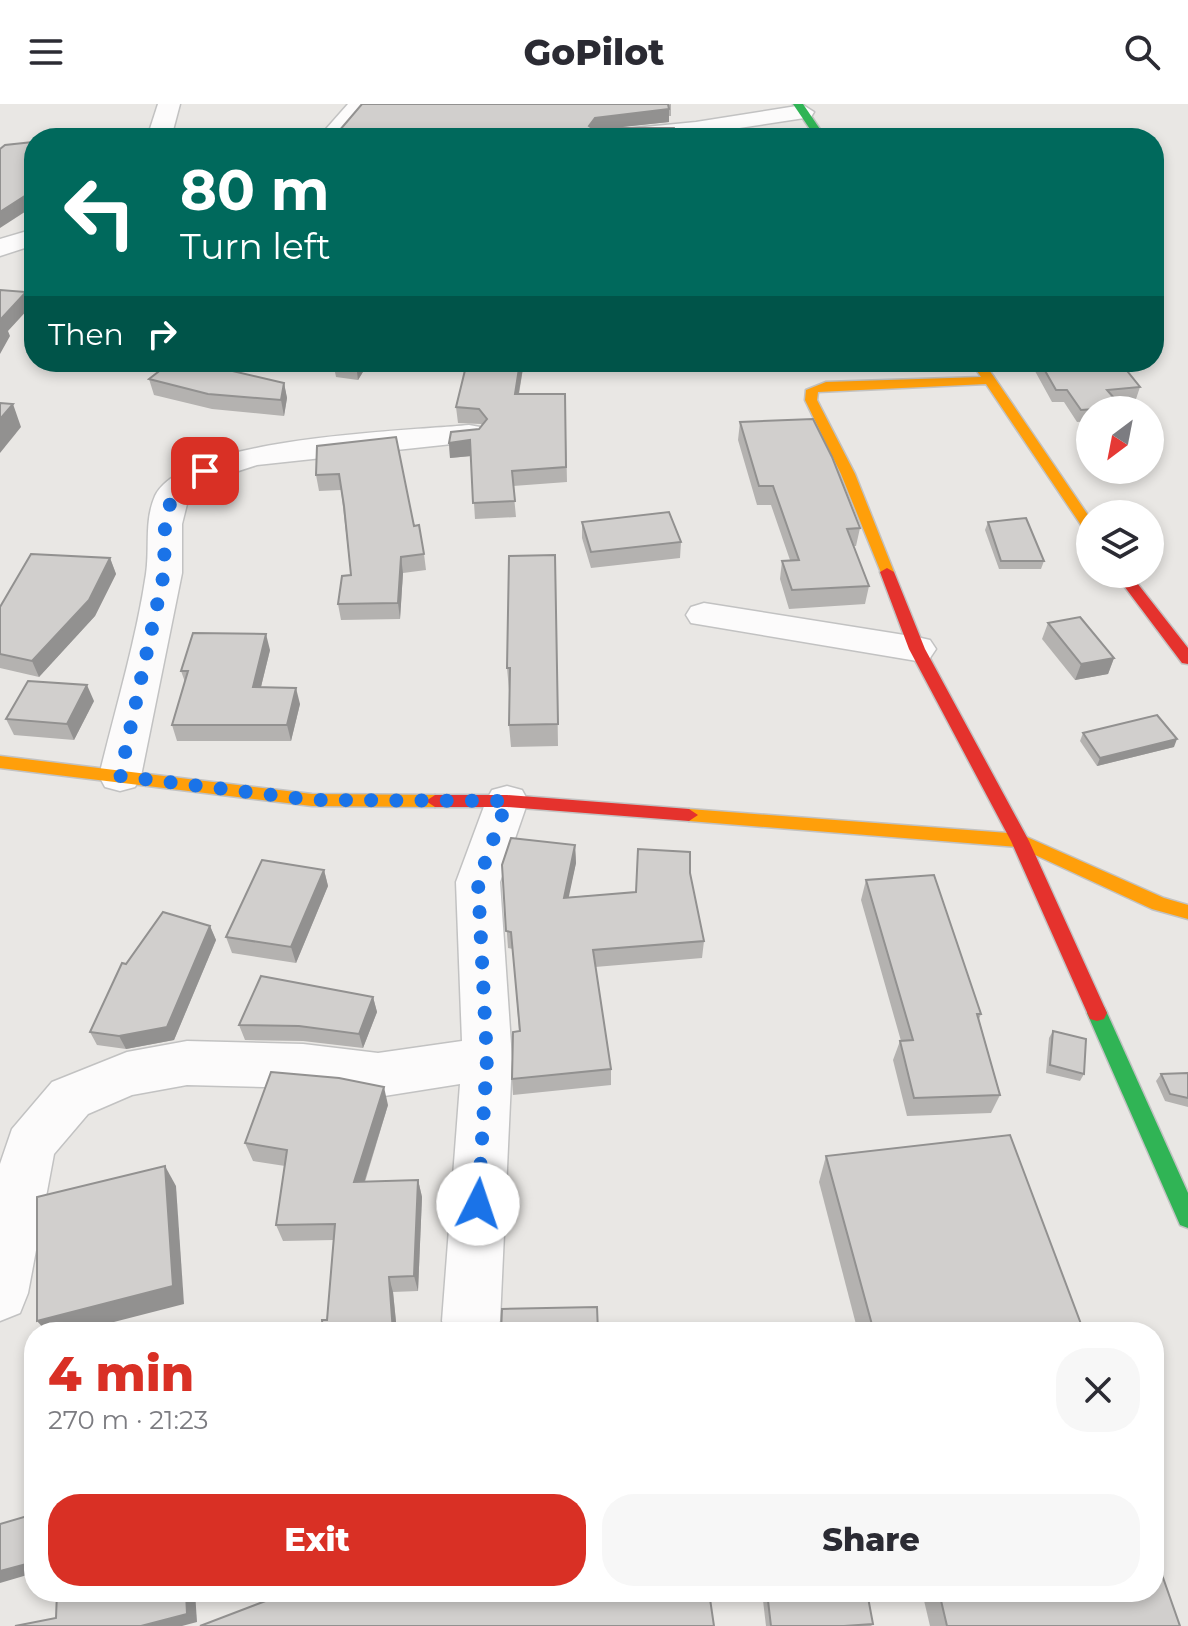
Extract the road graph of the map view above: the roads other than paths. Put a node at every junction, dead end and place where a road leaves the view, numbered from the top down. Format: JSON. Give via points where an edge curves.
{"nodes":[{"id":1,"x":169,"y":104,"type":"edge"},
{"id":2,"x":360,"y":104,"type":"edge"},
{"id":3,"x":683,"y":104,"type":"edge"},
{"id":4,"x":801,"y":108,"type":"edge"},
{"id":5,"x":162,"y":128,"type":"edge"},
{"id":6,"x":339,"y":128,"type":"edge"},
{"id":7,"x":695,"y":128,"type":"edge"},
{"id":8,"x":722,"y":128,"type":"edge"},
{"id":9,"x":814,"y":128,"type":"edge"},
{"id":10,"x":24,"y":240,"type":"edge"},
{"id":11,"x":0,"y":248,"type":"edge"},
{"id":12,"x":984,"y":372,"type":"edge"},
{"id":13,"x":990,"y":380,"type":"junction"},
{"id":14,"x":469,"y":434,"type":"edge"},
{"id":15,"x":1076,"y":507,"type":"edge"},
{"id":16,"x":1133,"y":588,"type":"edge"},
{"id":17,"x":704,"y":615,"type":"dead end"},
{"id":18,"x":917,"y":649,"type":"junction"},
{"id":19,"x":1188,"y":659,"type":"edge"},
{"id":20,"x":0,"y":762,"type":"edge"},
{"id":21,"x":120,"y":776,"type":"junction"},
{"id":22,"x":507,"y":801,"type":"junction"},
{"id":23,"x":1020,"y":841,"type":"junction"},
{"id":24,"x":1188,"y":912,"type":"edge"},
{"id":25,"x":487,"y":1059,"type":"junction"},
{"id":26,"x":1188,"y":1218,"type":"edge"},
{"id":27,"x":0,"y":1293,"type":"edge"},
{"id":28,"x":471,"y":1321,"type":"dead end"}],
"edges":[{"from":1,"to":5,"type":"street"},
{"from":2,"to":6,"type":"street"},
{"from":3,"to":7,"type":"street"},
{"from":4,"to":8,"type":"street"},
{"from":4,"to":9,"type":"street"},
{"from":10,"to":11,"type":"street"},
{"from":12,"to":13,"type":"street"},
{"from":13,"to":15,"type":"street"},
{"from":13,"to":18,"type":"street","via":[[812,390],[811,400],[848,474]]},
{"from":14,"to":21,"type":"street","via":[[253,456],[205,471],[172,496],[165,524],[164,573]]},
{"from":16,"to":19,"type":"street"},
{"from":17,"to":18,"type":"street"},
{"from":18,"to":23,"type":"street"},
{"from":20,"to":21,"type":"street"},
{"from":21,"to":22,"type":"street","via":[[312,800]]},
{"from":22,"to":23,"type":"street"},
{"from":22,"to":25,"type":"street","via":[[478,882]]},
{"from":23,"to":24,"type":"street"},
{"from":23,"to":26,"type":"street"},
{"from":25,"to":27,"type":"street","via":[[378,1075],[303,1066],[187,1063],[127,1074],[70,1098],[30,1146]]},
{"from":25,"to":28,"type":"street"}]}
